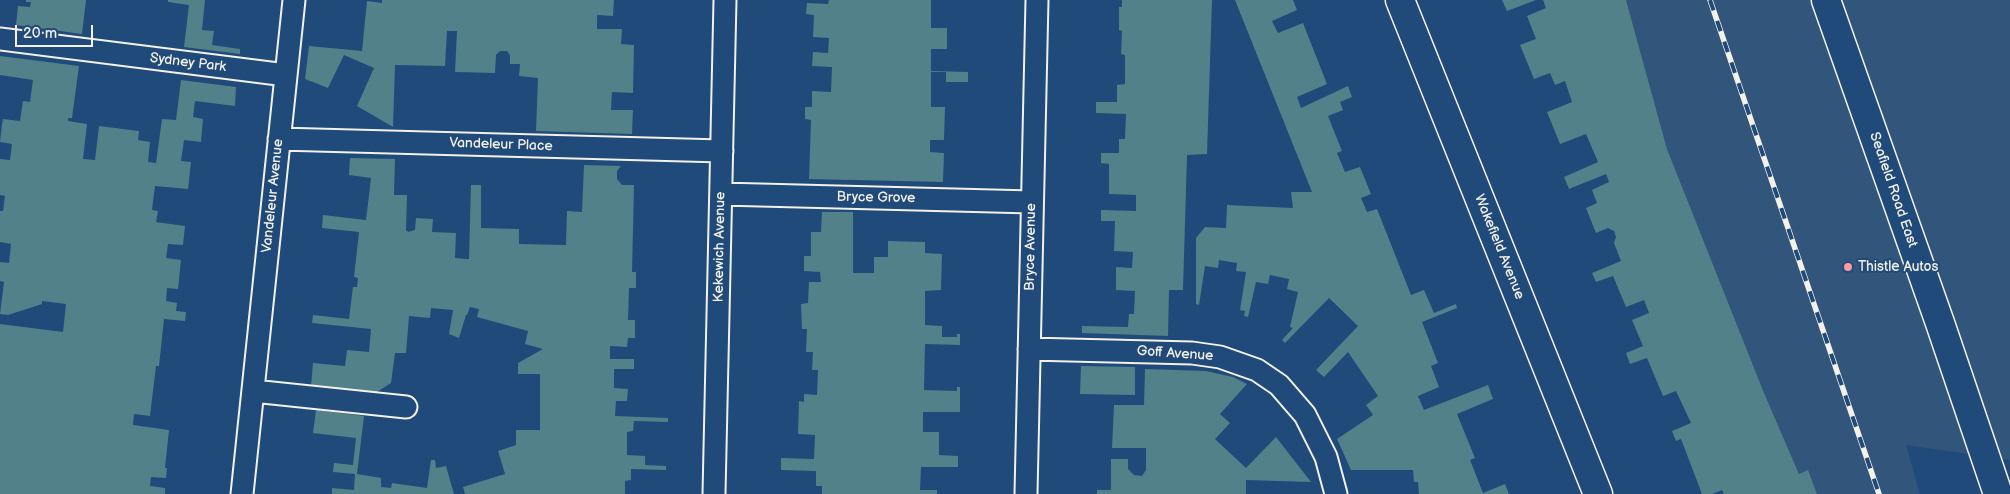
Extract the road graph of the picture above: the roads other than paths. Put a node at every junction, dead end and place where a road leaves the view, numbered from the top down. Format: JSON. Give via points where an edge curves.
{"nodes":[{"id":1,"x":294,"y":0,"type":"edge"},
{"id":2,"x":725,"y":0,"type":"edge"},
{"id":3,"x":1037,"y":0,"type":"edge"},
{"id":4,"x":1400,"y":0,"type":"edge"},
{"id":5,"x":1826,"y":0,"type":"edge"},
{"id":6,"x":0,"y":39,"type":"edge"},
{"id":7,"x":286,"y":75,"type":"junction"},
{"id":8,"x":279,"y":139,"type":"junction"},
{"id":9,"x":722,"y":151,"type":"junction"},
{"id":10,"x":721,"y":194,"type":"junction"},
{"id":11,"x":1032,"y":202,"type":"junction"},
{"id":12,"x":1029,"y":349,"type":"junction"},
{"id":13,"x":253,"y":391,"type":"junction"},
{"id":14,"x":406,"y":407,"type":"dead end"},
{"id":15,"x":242,"y":494,"type":"edge"},
{"id":16,"x":714,"y":494,"type":"edge"},
{"id":17,"x":1026,"y":494,"type":"edge"},
{"id":18,"x":1336,"y":494,"type":"edge"},
{"id":19,"x":1598,"y":494,"type":"edge"},
{"id":20,"x":1998,"y":494,"type":"edge"}],
"edges":[{"from":1,"to":7,"type":"street","name":"Vandeleur Avenue"},
{"from":2,"to":9,"type":"street","name":"Kekewich Avenue"},
{"from":3,"to":11,"type":"street","name":"Bryce Avenue"},
{"from":4,"to":19,"type":"street","name":"Wakefield Avenue"},
{"from":5,"to":20,"type":"street","name":"Seafield Road East"},
{"from":6,"to":7,"type":"street","name":"Sydney Park"},
{"from":7,"to":8,"type":"street","name":"Vandeleur Avenue"},
{"from":8,"to":9,"type":"street","name":"Vandeleur Place"},
{"from":8,"to":13,"type":"street","name":"Vandeleur Avenue"},
{"from":9,"to":10,"type":"street","name":"Kekewich Avenue"},
{"from":10,"to":11,"type":"street","name":"Bryce Grove"},
{"from":10,"to":16,"type":"street","name":"Kekewich Avenue"},
{"from":11,"to":12,"type":"street","name":"Bryce Avenue"},
{"from":12,"to":17,"type":"street","name":"Bryce Avenue"},
{"from":12,"to":18,"type":"street","name":"Goff Avenue","via":[[1192,352],[1226,358],[1257,370],[1279,384],[1305,415],[1326,457]]},
{"from":13,"to":14,"type":"street"},
{"from":13,"to":15,"type":"street","name":"Vandeleur Avenue"}]}
